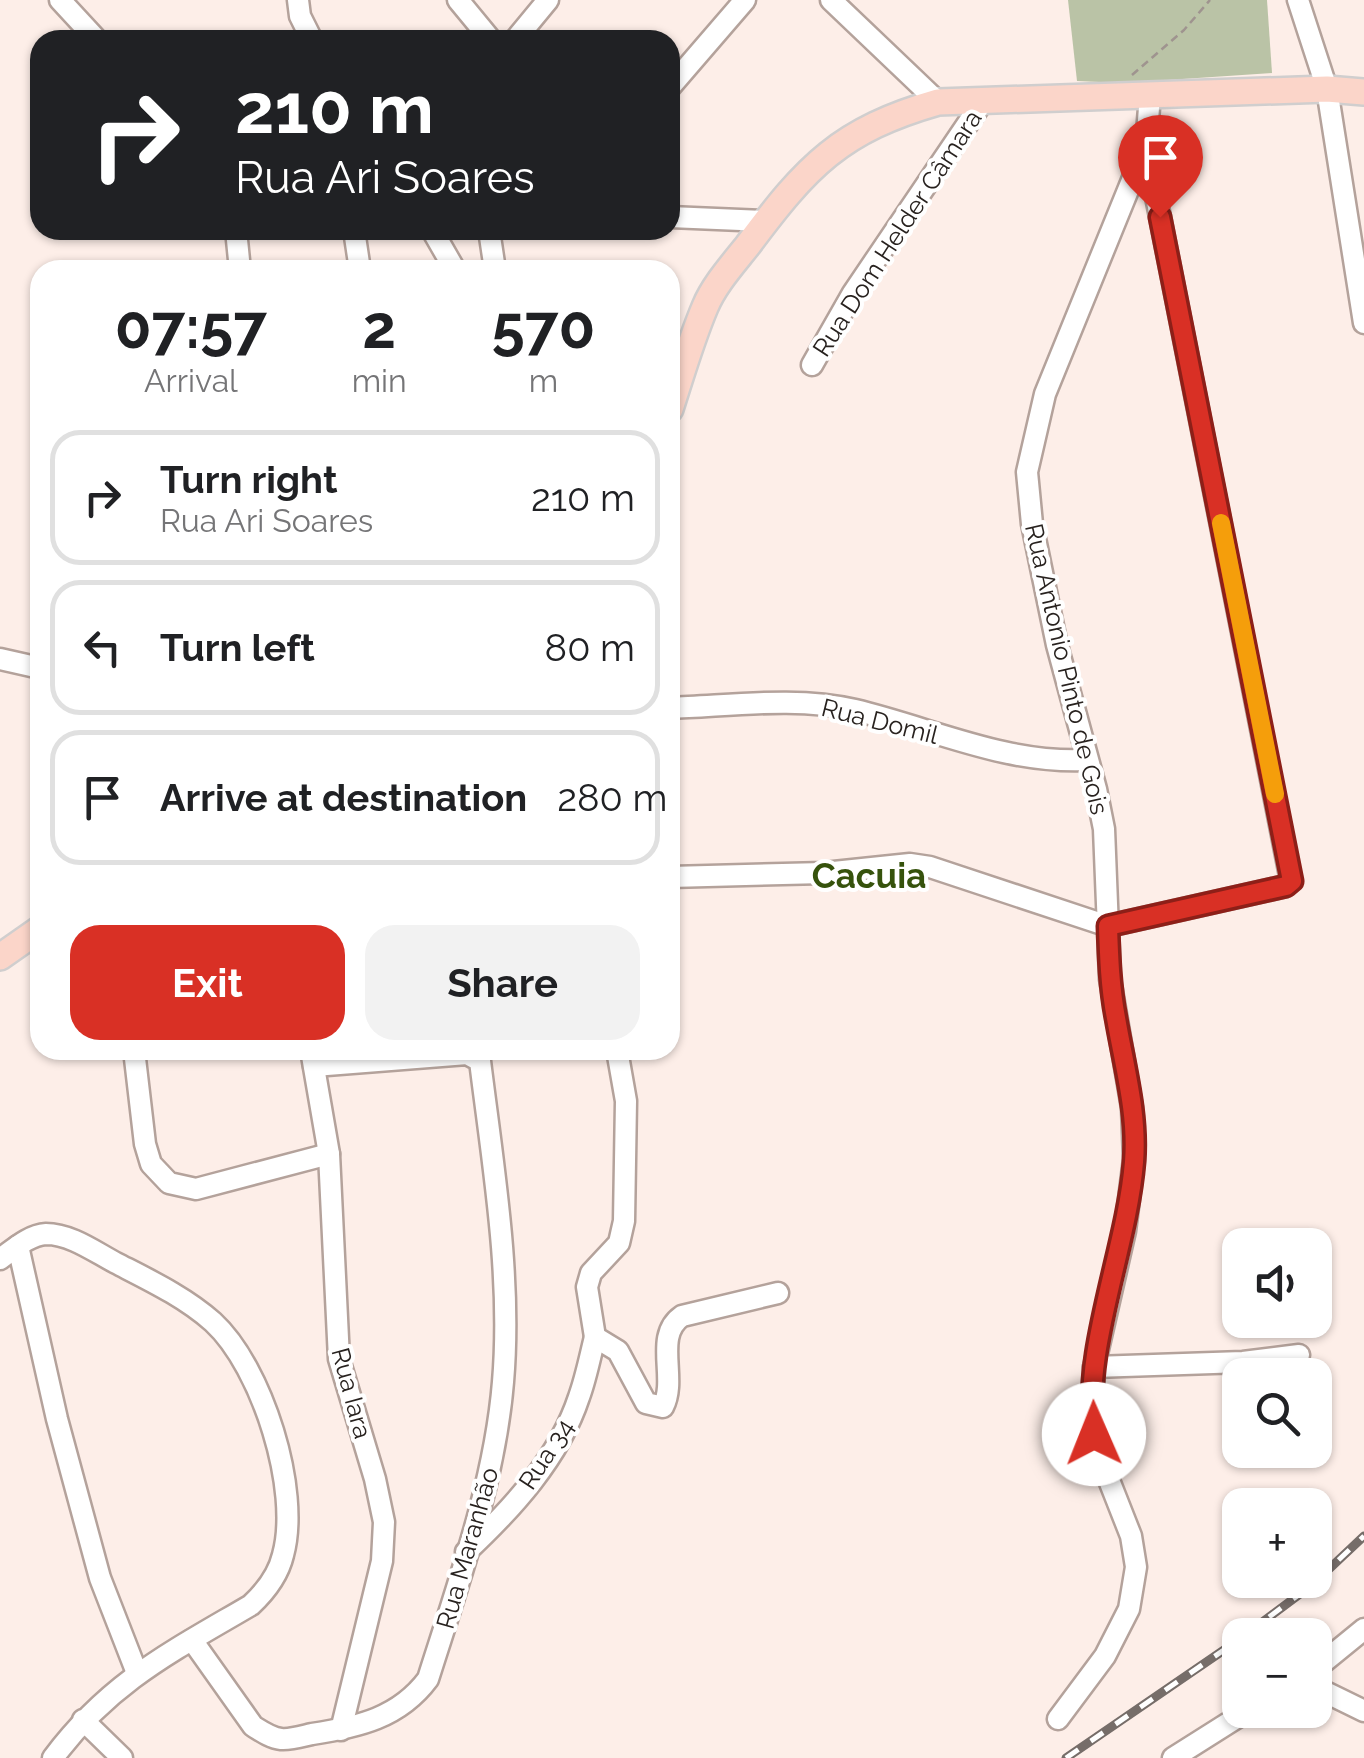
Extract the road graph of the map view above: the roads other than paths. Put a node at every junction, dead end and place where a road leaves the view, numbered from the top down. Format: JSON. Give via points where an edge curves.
{"nodes":[{"id":1,"x":60,"y":0,"type":"edge"},
{"id":2,"x":298,"y":0,"type":"edge"},
{"id":3,"x":458,"y":0,"type":"edge"},
{"id":4,"x":548,"y":0,"type":"edge"},
{"id":5,"x":744,"y":0,"type":"edge"},
{"id":6,"x":831,"y":0,"type":"edge"},
{"id":7,"x":1298,"y":0,"type":"edge"},
{"id":8,"x":88,"y":30,"type":"edge"},
{"id":9,"x":307,"y":30,"type":"edge"},
{"id":10,"x":482,"y":30,"type":"edge"},
{"id":11,"x":523,"y":30,"type":"edge"},
{"id":12,"x":680,"y":75,"type":"edge"},
{"id":13,"x":1327,"y":88,"type":"junction"},
{"id":14,"x":1364,"y":92,"type":"edge"},
{"id":15,"x":1150,"y":95,"type":"junction"},
{"id":16,"x":983,"y":101,"type":"junction"},
{"id":17,"x":938,"y":102,"type":"junction"},
{"id":18,"x":1146,"y":146,"type":"junction"},
{"id":19,"x":680,"y":217,"type":"edge"},
{"id":20,"x":766,"y":221,"type":"junction"},
{"id":21,"x":1364,"y":323,"type":"edge"},
{"id":22,"x":812,"y":365,"type":"dead end"},
{"id":23,"x":680,"y":379,"type":"edge"},
{"id":24,"x":0,"y":660,"type":"edge"},
{"id":25,"x":30,"y":666,"type":"edge"},
{"id":26,"x":680,"y":708,"type":"edge"},
{"id":27,"x":1088,"y":760,"type":"junction"},
{"id":28,"x":680,"y":877,"type":"edge"},
{"id":29,"x":1108,"y":926,"type":"junction"},
{"id":30,"x":30,"y":936,"type":"edge"},
{"id":31,"x":0,"y":957,"type":"edge"},
{"id":32,"x":135,"y":1060,"type":"edge"},
{"id":33,"x":313,"y":1060,"type":"edge"},
{"id":34,"x":480,"y":1060,"type":"edge"},
{"id":35,"x":619,"y":1060,"type":"edge"},
{"id":36,"x":329,"y":1154,"type":"junction"},
{"id":37,"x":18,"y":1246,"type":"junction"},
{"id":38,"x":0,"y":1259,"type":"edge"},
{"id":39,"x":778,"y":1293,"type":"dead end"},
{"id":40,"x":595,"y":1337,"type":"junction"},
{"id":41,"x":1299,"y":1355,"type":"dead end"},
{"id":42,"x":1094,"y":1367,"type":"junction"},
{"id":43,"x":465,"y":1553,"type":"junction"},
{"id":44,"x":1364,"y":1629,"type":"edge"},
{"id":45,"x":192,"y":1640,"type":"junction"},
{"id":46,"x":1332,"y":1655,"type":"edge"},
{"id":47,"x":136,"y":1672,"type":"junction"},
{"id":48,"x":1332,"y":1695,"type":"edge"},
{"id":49,"x":1364,"y":1711,"type":"edge"},
{"id":50,"x":1058,"y":1719,"type":"dead end"},
{"id":51,"x":82,"y":1720,"type":"junction"},
{"id":52,"x":1222,"y":1727,"type":"edge"},
{"id":53,"x":341,"y":1730,"type":"junction"},
{"id":54,"x":53,"y":1758,"type":"edge"},
{"id":55,"x":122,"y":1758,"type":"edge"},
{"id":56,"x":1172,"y":1758,"type":"edge"}],
"edges":[{"from":1,"to":8,"type":"street"},
{"from":2,"to":9,"type":"street"},
{"from":3,"to":10,"type":"street"},
{"from":4,"to":11,"type":"street"},
{"from":5,"to":12,"type":"street"},
{"from":6,"to":17,"type":"street"},
{"from":7,"to":13,"type":"street"},
{"from":13,"to":14,"type":"main road"},
{"from":13,"to":15,"type":"main road"},
{"from":13,"to":21,"type":"street"},
{"from":15,"to":16,"type":"main road"},
{"from":15,"to":18,"type":"street"},
{"from":16,"to":17,"type":"main road"},
{"from":16,"to":22,"type":"street","name":"Rua Dom Helder Câmara"},
{"from":17,"to":20,"type":"main road","via":[[897,113],[840,142]]},
{"from":18,"to":27,"type":"street","name":"Rua Antonio Pinto de Gois","via":[[1045,394],[1027,472],[1057,645]]},
{"from":18,"to":29,"type":"street","via":[[1292,881]]},
{"from":19,"to":20,"type":"street"},
{"from":20,"to":23,"type":"main road","via":[[706,304]]},
{"from":24,"to":25,"type":"street"},
{"from":26,"to":27,"type":"street","name":"Rua Domil","via":[[853,709],[999,753]]},
{"from":27,"to":29,"type":"street","name":"Rua Antonio Pinto de Gois","via":[[1104,829]]},
{"from":28,"to":29,"type":"street","via":[[910,864]]},
{"from":29,"to":42,"type":"street","name":"Rua Antonio Pinto de Gois","via":[[1134,1159]]},
{"from":30,"to":31,"type":"main road"},
{"from":32,"to":36,"type":"street","via":[[145,1144],[151,1164],[169,1183],[196,1190]]},
{"from":33,"to":36,"type":"street","name":"Rua Iara"},
{"from":34,"to":43,"type":"street","name":"Rua Maranhão","via":[[506,1299],[492,1462]]},
{"from":35,"to":40,"type":"street","via":[[626,1101],[624,1221],[619,1244],[587,1287]]},
{"from":36,"to":53,"type":"street","name":"Rua Iara","via":[[339,1358],[384,1522],[382,1561]]},
{"from":37,"to":38,"type":"street"},
{"from":37,"to":45,"type":"street","via":[[58,1235],[158,1285],[213,1322],[253,1377],[284,1484],[283,1557],[250,1605]]},
{"from":37,"to":47,"type":"street","via":[[100,1578]]},
{"from":39,"to":40,"type":"street","via":[[672,1323],[663,1407],[646,1402],[618,1351]]},
{"from":40,"to":43,"type":"street","name":"Rua 34","via":[[561,1438],[540,1472]]},
{"from":41,"to":42,"type":"street"},
{"from":42,"to":50,"type":"street","name":"Rua Antonio Pinto de Gois","via":[[1094,1434],[1136,1568],[1129,1608],[1105,1656]]},
{"from":43,"to":53,"type":"street","name":"Rua Maranhão","via":[[428,1679],[412,1700],[382,1718]]},
{"from":44,"to":46,"type":"street"},
{"from":45,"to":47,"type":"street"},
{"from":45,"to":53,"type":"street","name":"Rua Maranhão","via":[[252,1726],[281,1740]]},
{"from":47,"to":51,"type":"street"},
{"from":48,"to":49,"type":"street"},
{"from":51,"to":54,"type":"street"},
{"from":51,"to":55,"type":"street"},
{"from":52,"to":56,"type":"street"}]}
